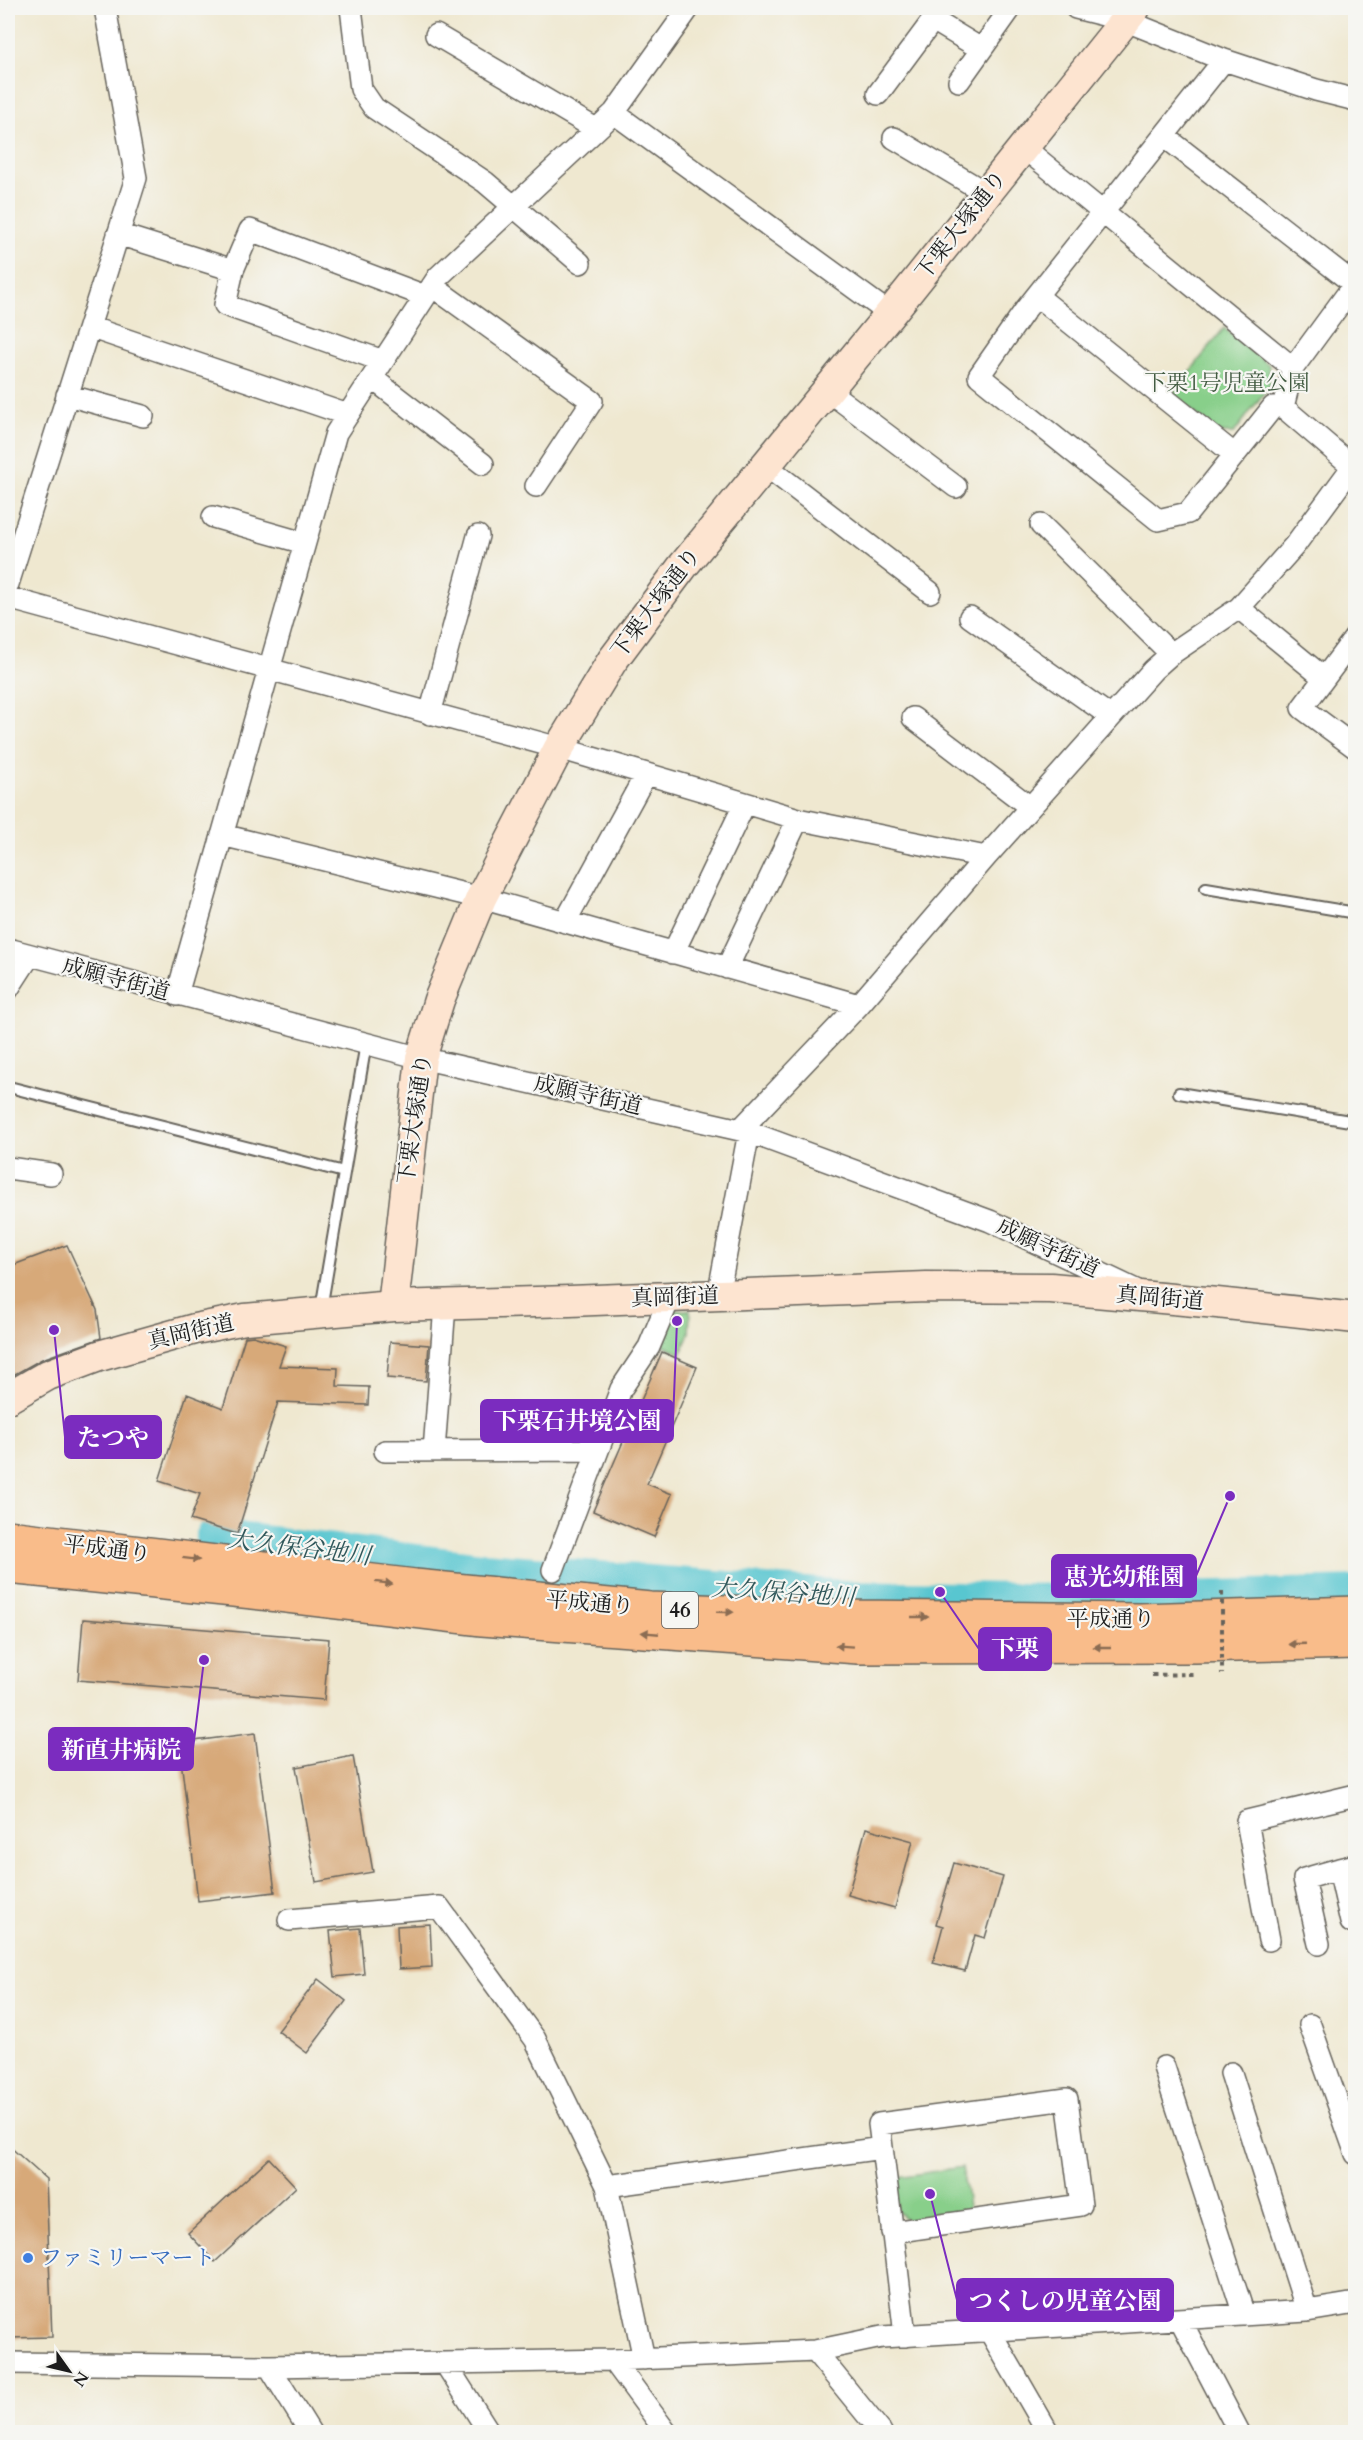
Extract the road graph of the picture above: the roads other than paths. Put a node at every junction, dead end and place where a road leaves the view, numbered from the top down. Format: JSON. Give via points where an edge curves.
{"nodes":[{"id":1,"x":105,"y":8,"type":"edge"},
{"id":2,"x":351,"y":8,"type":"edge"},
{"id":3,"x":689,"y":8,"type":"edge"},
{"id":4,"x":1011,"y":8,"type":"edge"},
{"id":5,"x":1076,"y":8,"type":"edge"},
{"id":6,"x":1129,"y":14,"type":"edge"},
{"id":7,"x":436,"y":34,"type":"dead end"},
{"id":8,"x":981,"y":49,"type":"junction"},
{"id":9,"x":1224,"y":60,"type":"junction"},
{"id":10,"x":959,"y":81,"type":"dead end"},
{"id":11,"x":878,"y":94,"type":"dead end"},
{"id":12,"x":1356,"y":100,"type":"edge"},
{"id":13,"x":614,"y":113,"type":"junction"},
{"id":14,"x":596,"y":129,"type":"junction"},
{"id":15,"x":1164,"y":136,"type":"junction"},
{"id":16,"x":894,"y":138,"type":"dead end"},
{"id":17,"x":1023,"y":147,"type":"junction"},
{"id":18,"x":986,"y":193,"type":"junction"},
{"id":19,"x":513,"y":207,"type":"junction"},
{"id":20,"x":1103,"y":212,"type":"junction"},
{"id":21,"x":118,"y":234,"type":"junction"},
{"id":22,"x":580,"y":263,"type":"dead end"},
{"id":23,"x":233,"y":270,"type":"junction"},
{"id":24,"x":1355,"y":283,"type":"edge"},
{"id":25,"x":429,"y":291,"type":"junction"},
{"id":26,"x":1037,"y":296,"type":"junction"},
{"id":27,"x":890,"y":314,"type":"junction"},
{"id":28,"x":89,"y":327,"type":"junction"},
{"id":29,"x":1293,"y":368,"type":"junction"},
{"id":30,"x":377,"y":370,"type":"junction"},
{"id":31,"x":827,"y":390,"type":"junction"},
{"id":32,"x":67,"y":395,"type":"junction"},
{"id":33,"x":1283,"y":407,"type":"junction"},
{"id":34,"x":348,"y":415,"type":"junction"},
{"id":35,"x":143,"y":416,"type":"dead end"},
{"id":36,"x":1235,"y":455,"type":"junction"},
{"id":37,"x":483,"y":464,"type":"dead end"},
{"id":38,"x":1354,"y":464,"type":"edge"},
{"id":39,"x":765,"y":465,"type":"junction"},
{"id":40,"x":536,"y":486,"type":"dead end"},
{"id":41,"x":956,"y":487,"type":"dead end"},
{"id":42,"x":213,"y":517,"type":"dead end"},
{"id":43,"x":1041,"y":525,"type":"dead end"},
{"id":44,"x":478,"y":536,"type":"dead end"},
{"id":45,"x":15,"y":537,"type":"edge"},
{"id":46,"x":304,"y":543,"type":"junction"},
{"id":47,"x":8,"y":584,"type":"edge"},
{"id":48,"x":930,"y":592,"type":"dead end"},
{"id":49,"x":8,"y":598,"type":"edge"},
{"id":50,"x":1239,"y":608,"type":"junction"},
{"id":51,"x":970,"y":617,"type":"dead end"},
{"id":52,"x":1356,"y":636,"type":"edge"},
{"id":53,"x":1171,"y":654,"type":"junction"},
{"id":54,"x":268,"y":670,"type":"junction"},
{"id":55,"x":1324,"y":678,"type":"junction"},
{"id":56,"x":430,"y":714,"type":"junction"},
{"id":57,"x":1110,"y":716,"type":"junction"},
{"id":58,"x":913,"y":718,"type":"dead end"},
{"id":59,"x":1356,"y":747,"type":"edge"},
{"id":60,"x":559,"y":748,"type":"junction"},
{"id":61,"x":646,"y":774,"type":"junction"},
{"id":62,"x":745,"y":803,"type":"junction"},
{"id":63,"x":1029,"y":807,"type":"junction"},
{"id":64,"x":798,"y":819,"type":"junction"},
{"id":65,"x":222,"y":835,"type":"junction"},
{"id":66,"x":986,"y":857,"type":"junction"},
{"id":67,"x":1206,"y":888,"type":"dead end"},
{"id":68,"x":481,"y":898,"type":"junction"},
{"id":69,"x":1356,"y":913,"type":"edge"},
{"id":70,"x":565,"y":922,"type":"junction"},
{"id":71,"x":8,"y":949,"type":"edge"},
{"id":72,"x":673,"y":953,"type":"junction"},
{"id":73,"x":30,"y":955,"type":"junction"},
{"id":74,"x":727,"y":968,"type":"junction"},
{"id":75,"x":8,"y":989,"type":"edge"},
{"id":76,"x":177,"y":995,"type":"junction"},
{"id":77,"x":858,"y":1005,"type":"junction"},
{"id":78,"x":366,"y":1043,"type":"junction"},
{"id":79,"x":421,"y":1058,"type":"junction"},
{"id":80,"x":14,"y":1088,"type":"dead end"},
{"id":81,"x":1179,"y":1093,"type":"dead end"},
{"id":82,"x":1356,"y":1122,"type":"edge"},
{"id":83,"x":745,"y":1130,"type":"junction"},
{"id":84,"x":8,"y":1168,"type":"edge"},
{"id":85,"x":344,"y":1172,"type":"junction"},
{"id":86,"x":51,"y":1173,"type":"dead end"},
{"id":87,"x":718,"y":1296,"type":"junction"},
{"id":88,"x":1150,"y":1296,"type":"junction"},
{"id":89,"x":669,"y":1297,"type":"junction"},
{"id":90,"x":445,"y":1305,"type":"junction"},
{"id":91,"x":393,"y":1306,"type":"junction"},
{"id":92,"x":321,"y":1312,"type":"junction"},
{"id":93,"x":1356,"y":1318,"type":"edge"},
{"id":94,"x":8,"y":1398,"type":"edge"},
{"id":95,"x":597,"y":1450,"type":"junction"},
{"id":96,"x":386,"y":1451,"type":"dead end"},
{"id":97,"x":434,"y":1451,"type":"junction"},
{"id":98,"x":8,"y":1537,"type":"edge"},
{"id":99,"x":8,"y":1567,"type":"edge"},
{"id":100,"x":553,"y":1570,"type":"dead end"},
{"id":101,"x":1356,"y":1613,"type":"edge"},
{"id":102,"x":1356,"y":1642,"type":"edge"},
{"id":103,"x":1356,"y":1795,"type":"edge"},
{"id":104,"x":1347,"y":1867,"type":"edge"},
{"id":105,"x":289,"y":1920,"type":"dead end"},
{"id":106,"x":1356,"y":1921,"type":"edge"},
{"id":107,"x":1269,"y":1940,"type":"dead end"},
{"id":108,"x":1319,"y":1944,"type":"dead end"},
{"id":109,"x":1310,"y":2025,"type":"dead end"},
{"id":110,"x":1164,"y":2067,"type":"dead end"},
{"id":111,"x":1231,"y":2073,"type":"dead end"},
{"id":112,"x":882,"y":2148,"type":"junction"},
{"id":113,"x":1356,"y":2154,"type":"edge"},
{"id":114,"x":607,"y":2186,"type":"junction"},
{"id":115,"x":892,"y":2232,"type":"junction"},
{"id":116,"x":1356,"y":2303,"type":"edge"},
{"id":117,"x":1307,"y":2311,"type":"junction"},
{"id":118,"x":1244,"y":2315,"type":"junction"},
{"id":119,"x":1180,"y":2319,"type":"junction"},
{"id":120,"x":989,"y":2331,"type":"junction"},
{"id":121,"x":905,"y":2336,"type":"junction"},
{"id":122,"x":815,"y":2352,"type":"junction"},
{"id":123,"x":644,"y":2359,"type":"junction"},
{"id":124,"x":613,"y":2360,"type":"junction"},
{"id":125,"x":8,"y":2363,"type":"edge"},
{"id":126,"x":444,"y":2363,"type":"junction"},
{"id":127,"x":269,"y":2366,"type":"junction"},
{"id":128,"x":310,"y":2433,"type":"edge"},
{"id":129,"x":489,"y":2433,"type":"edge"},
{"id":130,"x":666,"y":2433,"type":"edge"},
{"id":131,"x":881,"y":2433,"type":"edge"},
{"id":132,"x":1048,"y":2433,"type":"edge"},
{"id":133,"x":1239,"y":2433,"type":"edge"}],
"edges":[{"from":1,"to":21,"type":"street","via":[[136,178]]},
{"from":2,"to":19,"type":"street","via":[[361,89],[374,108],[485,182]]},
{"from":3,"to":13,"type":"street"},
{"from":4,"to":8,"type":"street"},
{"from":5,"to":6,"type":"street"},
{"from":6,"to":9,"type":"street"},
{"from":6,"to":17,"type":"street","name":"下栗大塚通り"},
{"from":7,"to":14,"type":"street"},
{"from":8,"to":10,"type":"street"},
{"from":8,"to":11,"type":"street","via":[[933,20]]},
{"from":9,"to":12,"type":"street"},
{"from":9,"to":15,"type":"street"},
{"from":13,"to":14,"type":"street"},
{"from":13,"to":27,"type":"street"},
{"from":14,"to":19,"type":"street"},
{"from":15,"to":20,"type":"street"},
{"from":15,"to":24,"type":"street"},
{"from":16,"to":18,"type":"street"},
{"from":17,"to":18,"type":"street","name":"下栗大塚通り"},
{"from":17,"to":20,"type":"street"},
{"from":18,"to":27,"type":"street","name":"下栗大塚通り"},
{"from":19,"to":22,"type":"street"},
{"from":19,"to":25,"type":"street","via":[[438,277]]},
{"from":20,"to":26,"type":"street"},
{"from":20,"to":29,"type":"street"},
{"from":21,"to":23,"type":"street"},
{"from":21,"to":28,"type":"street"},
{"from":23,"to":25,"type":"street","via":[[249,230]]},
{"from":23,"to":30,"type":"street","via":[[225,305]]},
{"from":24,"to":29,"type":"street"},
{"from":25,"to":30,"type":"street"},
{"from":25,"to":40,"type":"street","via":[[592,401]]},
{"from":26,"to":36,"type":"street"},
{"from":26,"to":36,"type":"street","via":[[980,376],[1140,506],[1158,520],[1188,513]]},
{"from":27,"to":31,"type":"street","name":"下栗大塚通り"},
{"from":28,"to":32,"type":"street"},
{"from":28,"to":34,"type":"street"},
{"from":29,"to":33,"type":"street"},
{"from":30,"to":34,"type":"street"},
{"from":30,"to":37,"type":"street"},
{"from":31,"to":39,"type":"street","name":"下栗大塚通り"},
{"from":31,"to":41,"type":"street"},
{"from":32,"to":35,"type":"street"},
{"from":32,"to":45,"type":"street"},
{"from":33,"to":36,"type":"street","via":[[1273,407]]},
{"from":33,"to":38,"type":"street"},
{"from":34,"to":46,"type":"street","via":[[336,433]]},
{"from":38,"to":50,"type":"street","via":[[1295,545]]},
{"from":39,"to":48,"type":"street"},
{"from":39,"to":60,"type":"street","name":"下栗大塚通り","via":[[682,566],[612,661]]},
{"from":42,"to":46,"type":"street"},
{"from":43,"to":53,"type":"street"},
{"from":44,"to":56,"type":"street"},
{"from":45,"to":47,"type":"street"},
{"from":46,"to":54,"type":"street"},
{"from":49,"to":54,"type":"street"},
{"from":50,"to":53,"type":"street"},
{"from":50,"to":55,"type":"street"},
{"from":51,"to":57,"type":"street"},
{"from":52,"to":55,"type":"street"},
{"from":53,"to":57,"type":"street"},
{"from":54,"to":56,"type":"street"},
{"from":54,"to":65,"type":"street"},
{"from":55,"to":59,"type":"street","via":[[1302,708]]},
{"from":56,"to":60,"type":"street"},
{"from":57,"to":63,"type":"street"},
{"from":58,"to":63,"type":"street"},
{"from":60,"to":61,"type":"street"},
{"from":60,"to":68,"type":"street","name":"下栗大塚通り"},
{"from":61,"to":62,"type":"street"},
{"from":61,"to":70,"type":"street"},
{"from":62,"to":64,"type":"street"},
{"from":62,"to":72,"type":"street"},
{"from":63,"to":66,"type":"street"},
{"from":64,"to":66,"type":"street"},
{"from":64,"to":74,"type":"street"},
{"from":65,"to":68,"type":"street"},
{"from":65,"to":76,"type":"street"},
{"from":66,"to":77,"type":"street"},
{"from":67,"to":69,"type":"lane"},
{"from":68,"to":70,"type":"street"},
{"from":68,"to":79,"type":"street","name":"下栗大塚通り","via":[[439,1000]]},
{"from":70,"to":72,"type":"street"},
{"from":71,"to":73,"type":"street","name":"成願寺街道"},
{"from":72,"to":74,"type":"street"},
{"from":73,"to":75,"type":"street"},
{"from":73,"to":76,"type":"street","name":"成願寺街道"},
{"from":74,"to":77,"type":"street"},
{"from":76,"to":78,"type":"street","name":"成願寺街道"},
{"from":77,"to":83,"type":"street"},
{"from":78,"to":79,"type":"street","name":"成願寺街道"},
{"from":78,"to":85,"type":"lane"},
{"from":79,"to":83,"type":"street","name":"成願寺街道"},
{"from":79,"to":91,"type":"street","name":"下栗大塚通り"},
{"from":80,"to":85,"type":"lane"},
{"from":81,"to":82,"type":"lane"},
{"from":83,"to":87,"type":"street"},
{"from":83,"to":88,"type":"street","name":"成願寺街道","via":[[990,1221]]},
{"from":84,"to":86,"type":"street"},
{"from":85,"to":92,"type":"lane"},
{"from":87,"to":88,"type":"street","name":"真岡街道","via":[[926,1287],[1051,1288]]},
{"from":87,"to":89,"type":"street","name":"真岡街道"},
{"from":88,"to":93,"type":"street","name":"真岡街道"},
{"from":89,"to":90,"type":"street","name":"真岡街道"},
{"from":89,"to":95,"type":"street","via":[[649,1347],[621,1389]]},
{"from":90,"to":91,"type":"street","name":"真岡街道"},
{"from":90,"to":97,"type":"street"},
{"from":91,"to":92,"type":"street","name":"真岡街道"},
{"from":92,"to":94,"type":"street","name":"真岡街道","via":[[245,1319],[147,1342],[48,1376]]},
{"from":95,"to":97,"type":"street"},
{"from":95,"to":100,"type":"street"},
{"from":96,"to":97,"type":"street"},
{"from":98,"to":101,"type":"main road","name":"平成通り","number":"46","one_way":true,"via":[[415,1586],[650,1609],[856,1617],[1139,1620]]},
{"from":102,"to":99,"type":"main road","name":"平成通り","number":"46","one_way":true,"via":[[858,1647],[482,1619]]},
{"from":103,"to":107,"type":"street","via":[[1247,1821]]},
{"from":104,"to":106,"type":"street","via":[[1351,1922]]},
{"from":104,"to":108,"type":"street","via":[[1304,1879]]},
{"from":105,"to":114,"type":"street","via":[[440,1907],[535,2039]]},
{"from":109,"to":113,"type":"street"},
{"from":110,"to":118,"type":"street"},
{"from":111,"to":117,"type":"street"},
{"from":112,"to":114,"type":"street"},
{"from":112,"to":115,"type":"street"},
{"from":112,"to":115,"type":"street","via":[[879,2124],[1067,2099],[1081,2205]]},
{"from":114,"to":123,"type":"street"},
{"from":115,"to":121,"type":"street"},
{"from":116,"to":117,"type":"street"},
{"from":117,"to":118,"type":"street"},
{"from":118,"to":119,"type":"street"},
{"from":119,"to":120,"type":"street"},
{"from":119,"to":133,"type":"street"},
{"from":120,"to":121,"type":"street"},
{"from":120,"to":132,"type":"street"},
{"from":121,"to":122,"type":"street","via":[[852,2342]]},
{"from":122,"to":123,"type":"street"},
{"from":122,"to":131,"type":"street"},
{"from":123,"to":124,"type":"street"},
{"from":124,"to":126,"type":"street"},
{"from":124,"to":130,"type":"street"},
{"from":125,"to":127,"type":"street"},
{"from":126,"to":127,"type":"street"},
{"from":126,"to":129,"type":"street"},
{"from":127,"to":128,"type":"street"}]}
